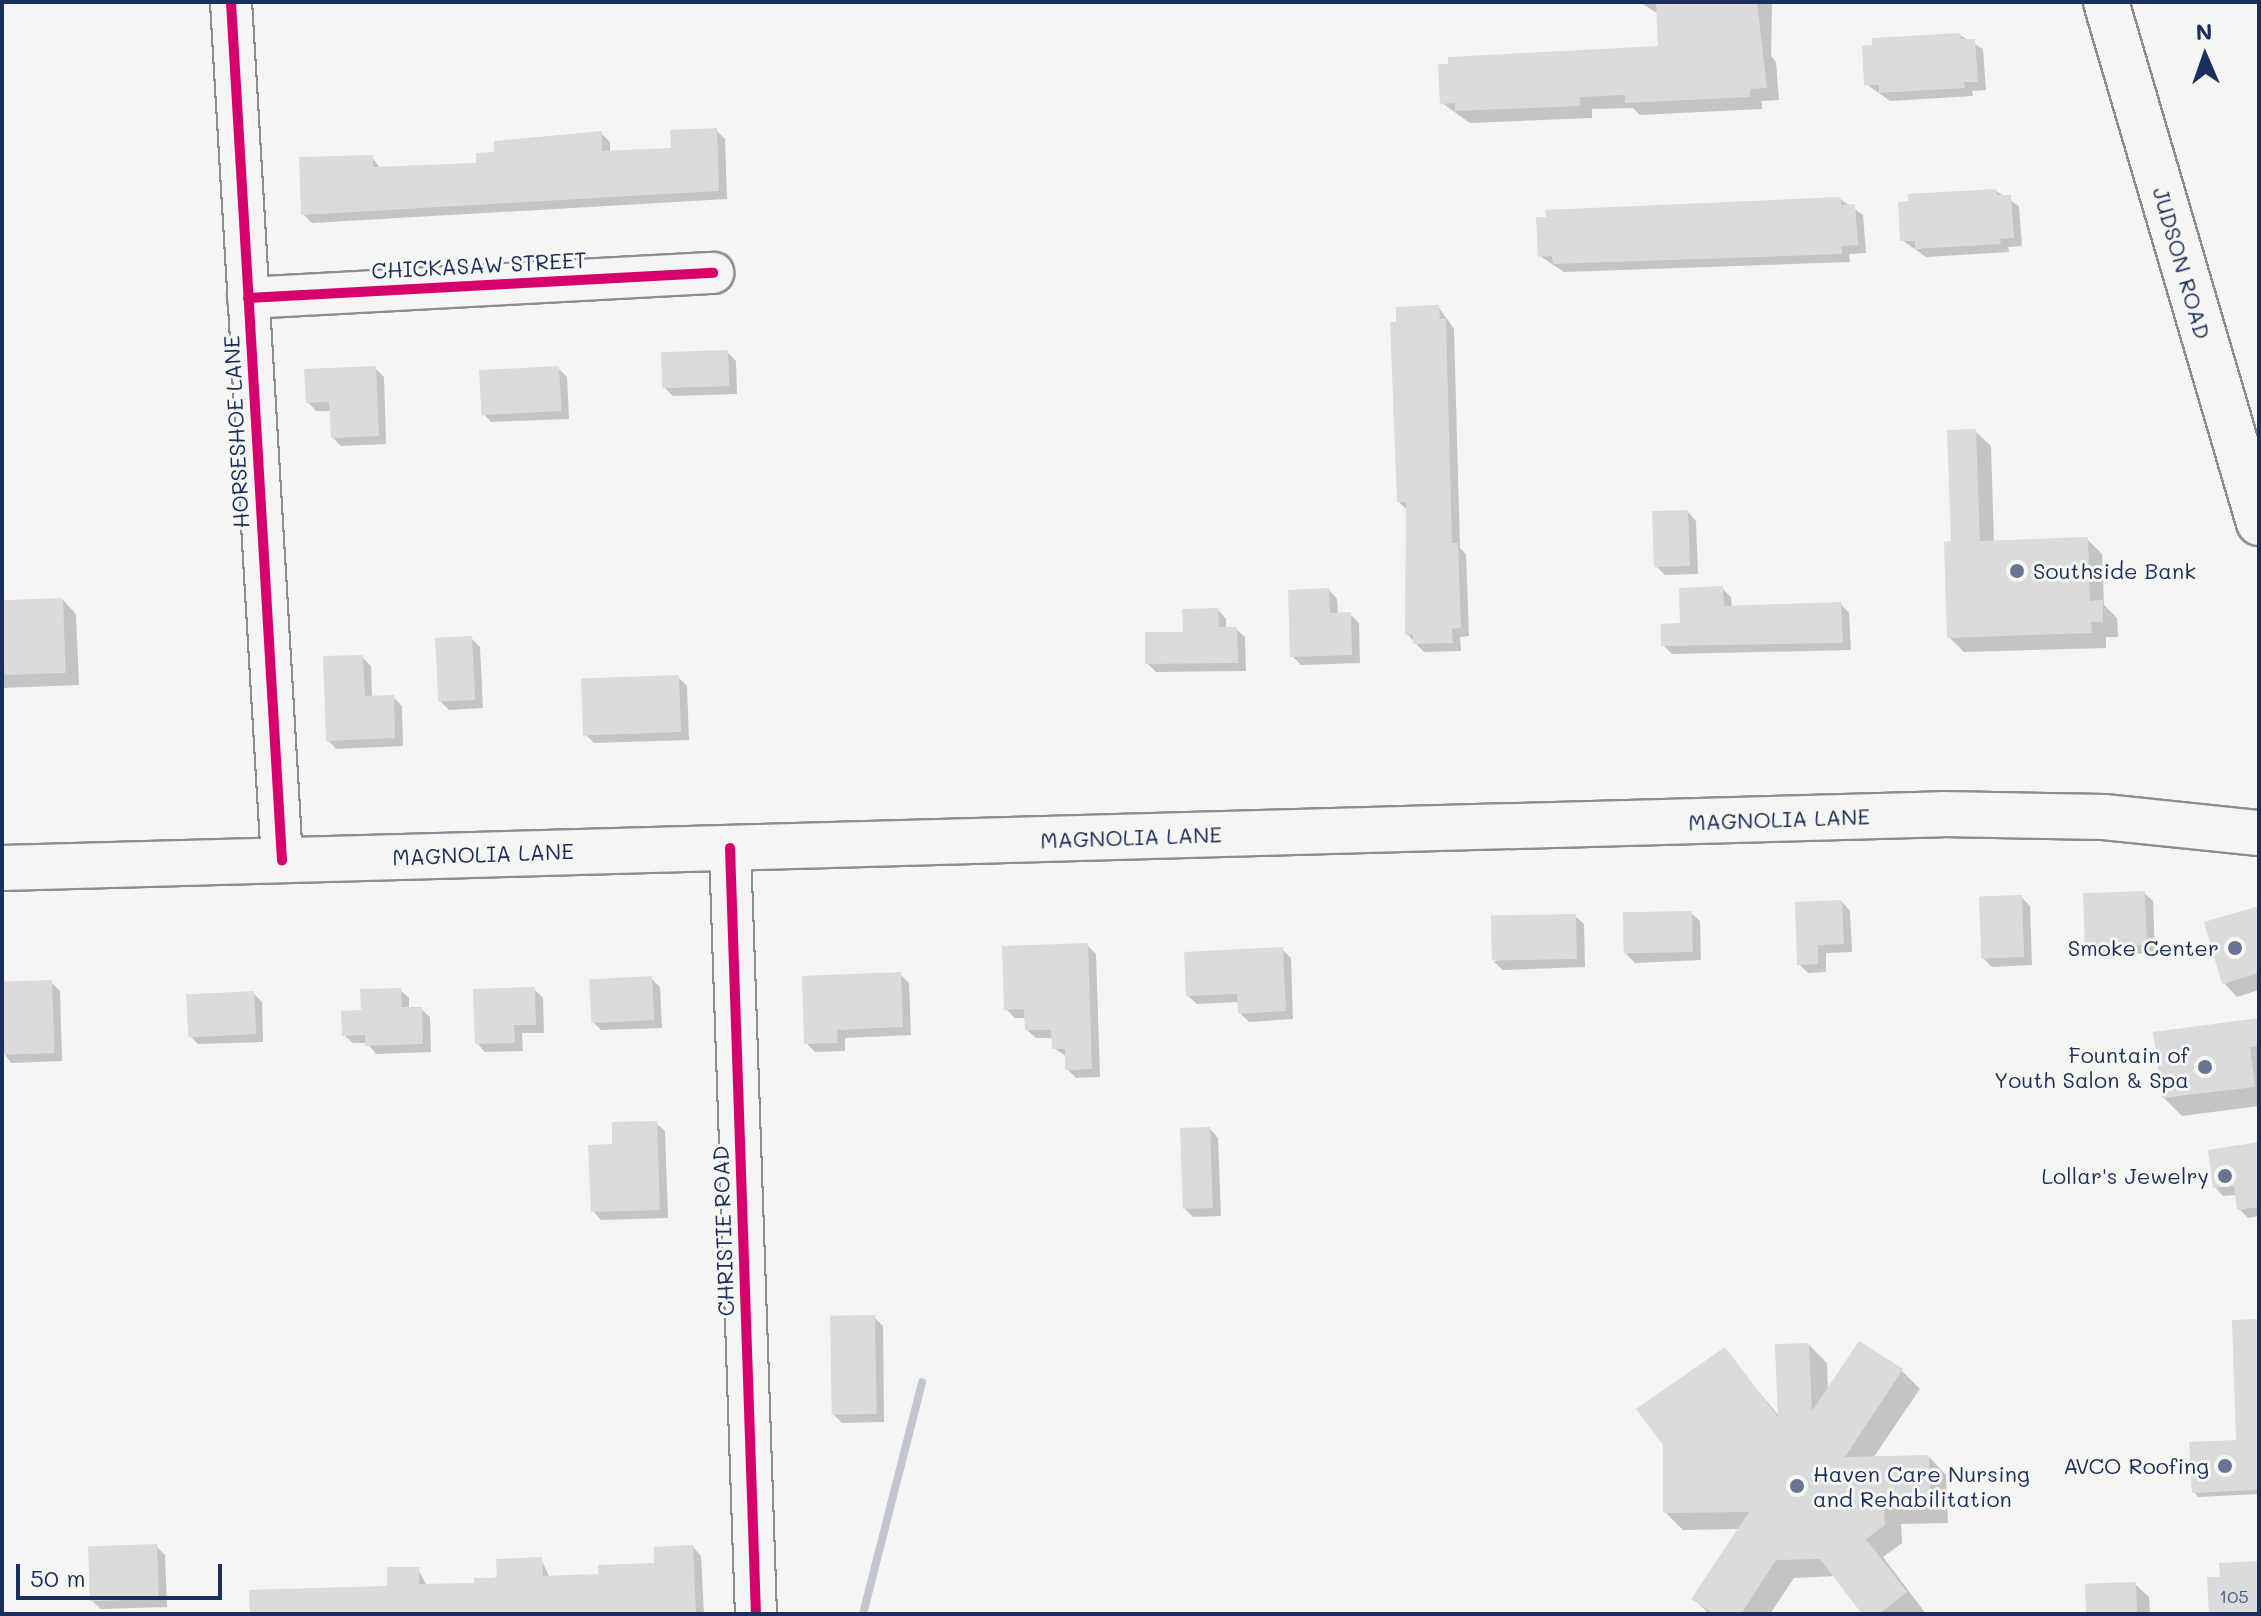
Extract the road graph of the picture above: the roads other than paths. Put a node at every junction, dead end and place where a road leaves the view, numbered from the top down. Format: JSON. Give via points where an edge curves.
{"nodes":[{"id":1,"x":231,"y":2,"type":"edge"},
{"id":2,"x":2106,"y":2,"type":"edge"},
{"id":3,"x":713,"y":273,"type":"dead end"},
{"id":4,"x":248,"y":298,"type":"junction"},
{"id":5,"x":2259,"y":523,"type":"edge"},
{"id":6,"x":2259,"y":833,"type":"edge"},
{"id":7,"x":730,"y":848,"type":"junction"},
{"id":8,"x":282,"y":860,"type":"junction"},
{"id":9,"x":2,"y":868,"type":"edge"},
{"id":10,"x":756,"y":1614,"type":"edge"}],
"edges":[{"from":1,"to":4,"type":"street","name":"HORSESHOE LANE"},
{"from":2,"to":5,"type":"main road","name":"JUDSON ROAD"},
{"from":3,"to":4,"type":"street","name":"CHICKASAW STREET"},
{"from":4,"to":8,"type":"street","name":"HORSESHOE LANE"},
{"from":6,"to":7,"type":"main road","name":"MAGNOLIA LANE","via":[[2104,817],[1942,814]]},
{"from":7,"to":8,"type":"main road","name":"MAGNOLIA LANE"},
{"from":7,"to":10,"type":"street","name":"CHRISTIE ROAD"},
{"from":8,"to":9,"type":"main road","name":"MAGNOLIA LANE"}]}
